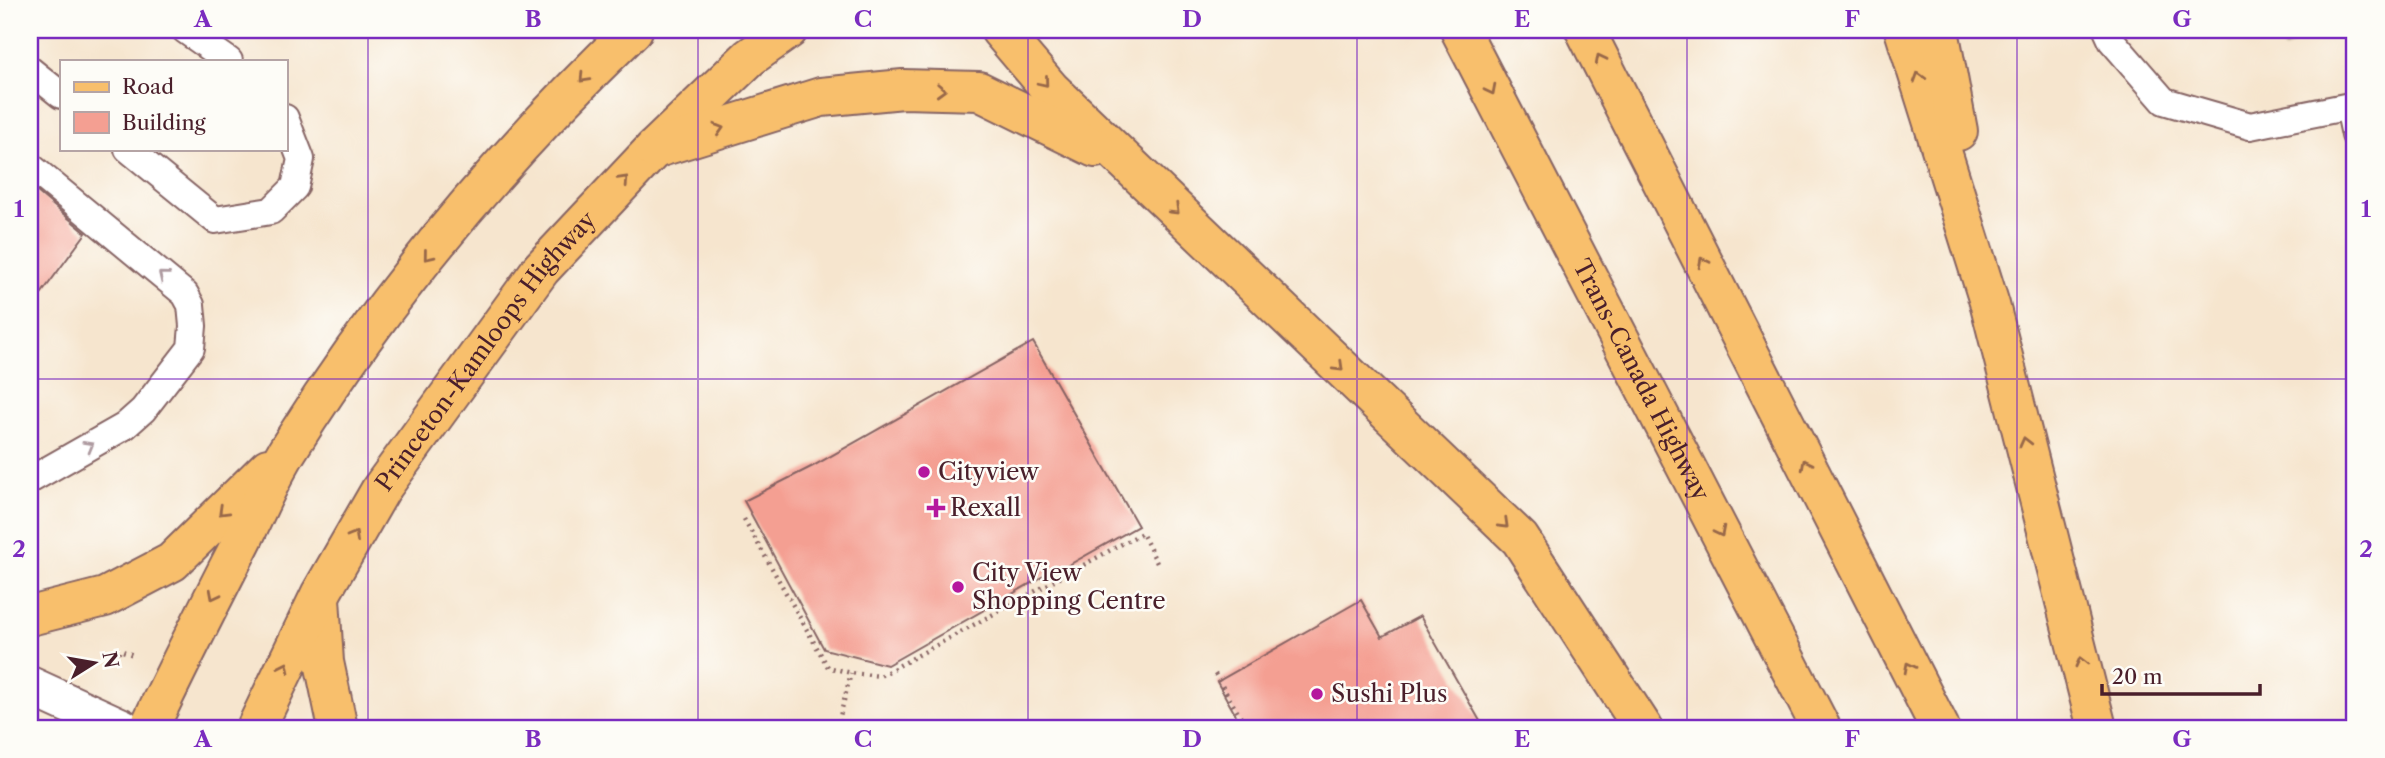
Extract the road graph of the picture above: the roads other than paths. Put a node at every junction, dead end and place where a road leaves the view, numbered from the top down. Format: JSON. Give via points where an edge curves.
{"nodes":[{"id":1,"x":185,"y":30,"type":"edge"},
{"id":2,"x":632,"y":30,"type":"edge"},
{"id":3,"x":788,"y":30,"type":"edge"},
{"id":4,"x":1000,"y":30,"type":"edge"},
{"id":5,"x":1460,"y":30,"type":"edge"},
{"id":6,"x":1585,"y":30,"type":"edge"},
{"id":7,"x":1904,"y":30,"type":"edge"},
{"id":8,"x":1939,"y":30,"type":"edge"},
{"id":9,"x":2107,"y":30,"type":"edge"},
{"id":10,"x":228,"y":60,"type":"edge"},
{"id":11,"x":30,"y":70,"type":"edge"},
{"id":12,"x":60,"y":94,"type":"edge"},
{"id":13,"x":2352,"y":106,"type":"edge"},
{"id":14,"x":287,"y":123,"type":"edge"},
{"id":15,"x":2355,"y":135,"type":"edge"},
{"id":16,"x":654,"y":149,"type":"junction"},
{"id":17,"x":129,"y":150,"type":"edge"},
{"id":18,"x":1126,"y":163,"type":"junction"},
{"id":19,"x":30,"y":166,"type":"edge"},
{"id":20,"x":1990,"y":305,"type":"junction"},
{"id":21,"x":290,"y":447,"type":"junction"},
{"id":22,"x":30,"y":480,"type":"edge"},
{"id":23,"x":320,"y":596,"type":"junction"},
{"id":24,"x":30,"y":616,"type":"edge"},
{"id":25,"x":30,"y":686,"type":"edge"},
{"id":26,"x":122,"y":728,"type":"edge"},
{"id":27,"x":149,"y":728,"type":"edge"},
{"id":28,"x":256,"y":728,"type":"edge"},
{"id":29,"x":338,"y":728,"type":"edge"},
{"id":30,"x":1643,"y":728,"type":"edge"},
{"id":31,"x":1821,"y":728,"type":"edge"},
{"id":32,"x":1940,"y":728,"type":"edge"},
{"id":33,"x":2097,"y":728,"type":"edge"}],
"edges":[{"from":1,"to":10,"type":"lane"},
{"from":2,"to":21,"type":"main road","one_way":true,"via":[[470,203],[380,315]]},
{"from":3,"to":16,"type":"main road","name":"Princeton-Kamloops Highway","via":[[750,57]]},
{"from":4,"to":18,"type":"main road","one_way":true,"via":[[1051,90]]},
{"from":5,"to":31,"type":"main road","name":"Trans-Canada Highway","one_way":true},
{"from":32,"to":6,"type":"main road","one_way":true},
{"from":20,"to":7,"type":"main road","one_way":true},
{"from":8,"to":20,"type":"main road"},
{"from":9,"to":13,"type":"lane","via":[[2164,101],[2250,126]]},
{"from":11,"to":12,"type":"lane"},
{"from":13,"to":15,"type":"lane"},
{"from":14,"to":17,"type":"lane","via":[[301,159],[295,187],[271,211],[215,220]]},
{"from":16,"to":18,"type":"main road","one_way":true,"via":[[821,97],[903,89],[979,91]]},
{"from":23,"to":16,"type":"main road","name":"Princeton-Kamloops Highway","one_way":true,"via":[[381,489],[541,269]]},
{"from":18,"to":30,"type":"main road","one_way":true,"via":[[1520,540]]},
{"from":22,"to":19,"type":"lane","one_way":true,"via":[[125,426],[143,410],[191,348],[193,326],[185,294]]},
{"from":33,"to":20,"type":"main road","one_way":true},
{"from":21,"to":24,"type":"main road","one_way":true,"via":[[172,562],[105,597]]},
{"from":21,"to":27,"type":"main road","one_way":true},
{"from":28,"to":23,"type":"main road","name":"Princeton-Kamloops Highway","one_way":true},
{"from":23,"to":29,"type":"main road","via":[[324,662]]},
{"from":25,"to":26,"type":"street"}]}
